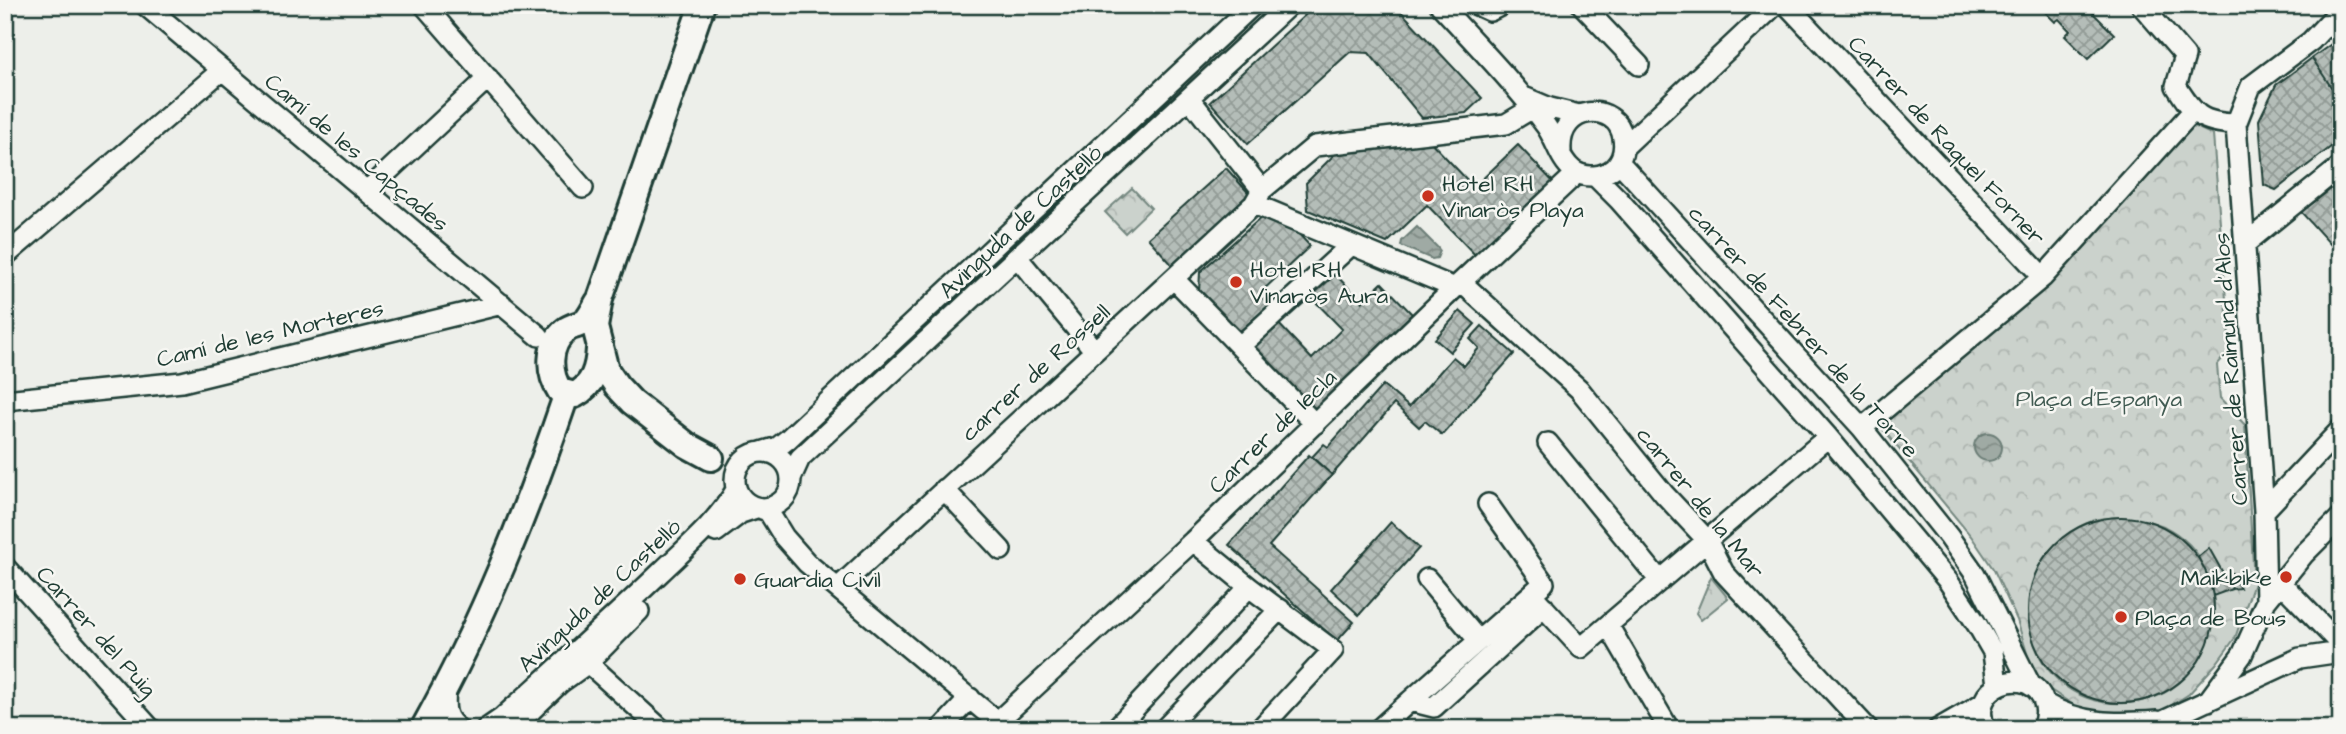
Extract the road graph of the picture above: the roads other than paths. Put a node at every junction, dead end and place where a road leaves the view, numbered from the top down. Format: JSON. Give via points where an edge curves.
{"nodes":[{"id":1,"x":145,"y":5,"type":"edge"},
{"id":2,"x":424,"y":5,"type":"edge"},
{"id":3,"x":702,"y":5,"type":"edge"},
{"id":4,"x":1253,"y":5,"type":"edge"},
{"id":5,"x":1289,"y":5,"type":"edge"},
{"id":6,"x":1440,"y":5,"type":"edge"},
{"id":7,"x":1460,"y":5,"type":"edge"},
{"id":8,"x":1477,"y":5,"type":"edge"},
{"id":9,"x":1502,"y":5,"type":"edge"},
{"id":10,"x":1582,"y":5,"type":"edge"},
{"id":11,"x":1775,"y":5,"type":"edge"},
{"id":12,"x":1787,"y":5,"type":"edge"},
{"id":13,"x":2141,"y":5,"type":"edge"},
{"id":14,"x":2341,"y":9,"type":"edge"},
{"id":15,"x":1474,"y":42,"type":"junction"},
{"id":16,"x":1639,"y":65,"type":"dead end"},
{"id":17,"x":222,"y":70,"type":"junction"},
{"id":18,"x":488,"y":78,"type":"junction"},
{"id":19,"x":1189,"y":98,"type":"junction"},
{"id":20,"x":1526,"y":102,"type":"junction"},
{"id":21,"x":2192,"y":112,"type":"junction"},
{"id":22,"x":1579,"y":115,"type":"junction"},
{"id":23,"x":2236,"y":124,"type":"junction"},
{"id":24,"x":1561,"y":151,"type":"junction"},
{"id":25,"x":1621,"y":154,"type":"junction"},
{"id":26,"x":2341,"y":166,"type":"edge"},
{"id":27,"x":1586,"y":175,"type":"junction"},
{"id":28,"x":583,"y":188,"type":"dead end"},
{"id":29,"x":367,"y":191,"type":"junction"},
{"id":30,"x":1258,"y":197,"type":"junction"},
{"id":31,"x":2246,"y":243,"type":"junction"},
{"id":32,"x":1350,"y":246,"type":"junction"},
{"id":33,"x":5,"y":256,"type":"edge"},
{"id":34,"x":1017,"y":257,"type":"junction"},
{"id":35,"x":2043,"y":277,"type":"junction"},
{"id":36,"x":1175,"y":280,"type":"junction"},
{"id":37,"x":1458,"y":285,"type":"junction"},
{"id":38,"x":600,"y":299,"type":"junction"},
{"id":39,"x":502,"y":304,"type":"junction"},
{"id":40,"x":600,"y":341,"type":"junction"},
{"id":41,"x":1240,"y":346,"type":"junction"},
{"id":42,"x":544,"y":348,"type":"junction"},
{"id":43,"x":1094,"y":350,"type":"junction"},
{"id":44,"x":577,"y":390,"type":"junction"},
{"id":45,"x":5,"y":400,"type":"edge"},
{"id":46,"x":632,"y":402,"type":"junction"},
{"id":47,"x":1315,"y":424,"type":"junction"},
{"id":48,"x":1862,"y":428,"type":"junction"},
{"id":49,"x":2341,"y":429,"type":"edge"},
{"id":50,"x":1828,"y":437,"type":"junction"},
{"id":51,"x":1548,"y":443,"type":"dead end"},
{"id":52,"x":753,"y":455,"type":"junction"},
{"id":53,"x":711,"y":458,"type":"junction"},
{"id":54,"x":789,"y":487,"type":"junction"},
{"id":55,"x":736,"y":489,"type":"junction"},
{"id":56,"x":944,"y":489,"type":"junction"},
{"id":57,"x":1488,"y":504,"type":"dead end"},
{"id":58,"x":759,"y":508,"type":"junction"},
{"id":59,"x":2264,"y":511,"type":"junction"},
{"id":60,"x":2341,"y":517,"type":"edge"},
{"id":61,"x":1949,"y":537,"type":"junction"},
{"id":62,"x":1193,"y":541,"type":"junction"},
{"id":63,"x":1707,"y":541,"type":"junction"},
{"id":64,"x":1917,"y":543,"type":"junction"},
{"id":65,"x":1001,"y":550,"type":"dead end"},
{"id":66,"x":807,"y":563,"type":"junction"},
{"id":67,"x":5,"y":567,"type":"edge"},
{"id":68,"x":1427,"y":579,"type":"dead end"},
{"id":69,"x":1660,"y":581,"type":"junction"},
{"id":70,"x":2281,"y":583,"type":"junction"},
{"id":71,"x":1249,"y":587,"type":"junction"},
{"id":72,"x":838,"y":588,"type":"junction"},
{"id":73,"x":1538,"y":600,"type":"junction"},
{"id":74,"x":2266,"y":601,"type":"junction"},
{"id":75,"x":1280,"y":609,"type":"junction"},
{"id":76,"x":1608,"y":625,"type":"junction"},
{"id":77,"x":1478,"y":640,"type":"junction"},
{"id":78,"x":2341,"y":645,"type":"edge"},
{"id":79,"x":2341,"y":652,"type":"edge"},
{"id":80,"x":588,"y":663,"type":"junction"},
{"id":81,"x":447,"y":683,"type":"junction"},
{"id":82,"x":1997,"y":685,"type":"junction"},
{"id":83,"x":2031,"y":686,"type":"junction"},
{"id":84,"x":970,"y":698,"type":"junction"},
{"id":85,"x":1410,"y":701,"type":"junction"},
{"id":86,"x":2208,"y":701,"type":"junction"},
{"id":87,"x":1983,"y":703,"type":"junction"},
{"id":88,"x":2044,"y":703,"type":"junction"},
{"id":89,"x":1002,"y":725,"type":"edge"},
{"id":90,"x":2152,"y":725,"type":"edge"},
{"id":91,"x":2104,"y":726,"type":"edge"},
{"id":92,"x":152,"y":729,"type":"edge"},
{"id":93,"x":423,"y":729,"type":"edge"},
{"id":94,"x":459,"y":729,"type":"edge"},
{"id":95,"x":486,"y":729,"type":"edge"},
{"id":96,"x":512,"y":729,"type":"edge"},
{"id":97,"x":661,"y":729,"type":"edge"},
{"id":98,"x":941,"y":729,"type":"edge"},
{"id":99,"x":1115,"y":729,"type":"edge"},
{"id":100,"x":1164,"y":729,"type":"edge"},
{"id":101,"x":1260,"y":729,"type":"edge"},
{"id":102,"x":1379,"y":729,"type":"edge"},
{"id":103,"x":1669,"y":729,"type":"edge"},
{"id":104,"x":1868,"y":729,"type":"edge"},
{"id":105,"x":1938,"y":729,"type":"edge"},
{"id":106,"x":1986,"y":729,"type":"edge"},
{"id":107,"x":2041,"y":729,"type":"edge"}],
"edges":[{"from":1,"to":17,"type":"street","name":"Camí de les Capçades"},
{"from":2,"to":18,"type":"street"},
{"from":3,"to":38,"type":"main road"},
{"from":4,"to":52,"type":"street","name":"Avinguda de Castelló","via":[[788,439]]},
{"from":5,"to":19,"type":"street","name":"Avinguda de Castelló"},
{"from":6,"to":15,"type":"street"},
{"from":7,"to":15,"type":"street"},
{"from":8,"to":9,"type":"street","via":[[1490,11]]},
{"from":10,"to":16,"type":"street"},
{"from":11,"to":25,"type":"street"},
{"from":12,"to":35,"type":"street","name":"Carrer de Raquel Forner"},
{"from":13,"to":21,"type":"street","via":[[2185,56],[2176,86]]},
{"from":14,"to":23,"type":"street","name":"Carrer de Raimund d'Alos","via":[[2311,41],[2251,86]]},
{"from":15,"to":20,"type":"street"},
{"from":17,"to":29,"type":"street","name":"Camí de les Capçades"},
{"from":17,"to":33,"type":"street"},
{"from":18,"to":28,"type":"street"},
{"from":18,"to":29,"type":"street"},
{"from":19,"to":30,"type":"street","name":"carrer de la Mar"},
{"from":19,"to":34,"type":"street","name":"Avinguda de Castelló"},
{"from":20,"to":22,"type":"street"},
{"from":20,"to":24,"type":"street"},
{"from":20,"to":30,"type":"street","name":"carrer de Rossell","via":[[1506,124],[1315,146]]},
{"from":21,"to":23,"type":"street","via":[[2218,123]]},
{"from":21,"to":35,"type":"street"},
{"from":22,"to":24,"type":"street","via":[[1563,130]]},
{"from":22,"to":25,"type":"street","via":[[1601,113],[1610,118],[1623,136]]},
{"from":23,"to":31,"type":"street","name":"Carrer de Raimund d'Alos"},
{"from":24,"to":27,"type":"street","via":[[1564,160]]},
{"from":25,"to":27,"type":"street","via":[[1613,169]]},
{"from":25,"to":48,"type":"street","name":"carrer de Febrer de la Torre"},
{"from":26,"to":31,"type":"street"},
{"from":27,"to":37,"type":"street","name":"Carrer de Iecla"},
{"from":27,"to":50,"type":"street","via":[[1619,200]]},
{"from":29,"to":39,"type":"street","name":"Camí de les Capçades"},
{"from":30,"to":32,"type":"street","name":"carrer de la Mar"},
{"from":30,"to":36,"type":"street","name":"carrer de Rossell"},
{"from":31,"to":59,"type":"street","name":"Carrer de Raimund d'Alos"},
{"from":32,"to":37,"type":"street","name":"carrer de la Mar"},
{"from":32,"to":41,"type":"street"},
{"from":34,"to":43,"type":"street"},
{"from":34,"to":54,"type":"street","name":"Avinguda de Castelló","via":[[800,458]]},
{"from":35,"to":48,"type":"street"},
{"from":36,"to":41,"type":"street"},
{"from":36,"to":43,"type":"street","name":"carrer de Rossell"},
{"from":37,"to":47,"type":"street","name":"Carrer de Iecla"},
{"from":37,"to":63,"type":"street","name":"carrer de la Mar","via":[[1579,389]]},
{"from":38,"to":40,"type":"main road","via":[[595,327]]},
{"from":38,"to":42,"type":"main road","via":[[585,321],[570,328],[556,345]]},
{"from":39,"to":42,"type":"street","name":"Camí de les Capçades"},
{"from":39,"to":45,"type":"street","name":"Camí de les Morteres","via":[[182,382]]},
{"from":40,"to":44,"type":"main road","via":[[598,366]]},
{"from":40,"to":46,"type":"main road","via":[[606,370]]},
{"from":41,"to":47,"type":"street"},
{"from":42,"to":44,"type":"main road","via":[[559,391]]},
{"from":43,"to":56,"type":"street","name":"carrer de Rossell"},
{"from":44,"to":46,"type":"main road","via":[[601,388]]},
{"from":44,"to":81,"type":"main road","via":[[511,548]]},
{"from":46,"to":53,"type":"main road"},
{"from":47,"to":62,"type":"street","name":"Carrer de Iecla"},
{"from":48,"to":61,"type":"street","name":"carrer de Febrer de la Torre"},
{"from":49,"to":59,"type":"street"},
{"from":50,"to":63,"type":"street"},
{"from":50,"to":64,"type":"street"},
{"from":51,"to":69,"type":"street"},
{"from":52,"to":53,"type":"street","via":[[725,462]]},
{"from":52,"to":54,"type":"street","via":[[772,453],[781,458],[788,467]]},
{"from":52,"to":55,"type":"street","via":[[736,471]]},
{"from":53,"to":55,"type":"street"},
{"from":54,"to":58,"type":"street","via":[[772,507]]},
{"from":54,"to":66,"type":"street","via":[[789,524]]},
{"from":55,"to":58,"type":"street"},
{"from":55,"to":95,"type":"street","name":"Avinguda de Castelló","via":[[725,509],[638,594]]},
{"from":56,"to":65,"type":"street"},
{"from":56,"to":72,"type":"street","name":"carrer de Rossell"},
{"from":57,"to":73,"type":"street","via":[[1544,583]]},
{"from":58,"to":66,"type":"street","via":[[768,511]]},
{"from":58,"to":80,"type":"street","name":"Avinguda de Castelló","via":[[741,513],[714,534]]},
{"from":59,"to":74,"type":"street","name":"Carrer de Raimund d'Alos"},
{"from":60,"to":70,"type":"street"},
{"from":61,"to":64,"type":"street","via":[[1940,553]]},
{"from":61,"to":83,"type":"street","name":"carrer de Febrer de la Torre","via":[[1975,574]]},
{"from":62,"to":71,"type":"street"},
{"from":62,"to":89,"type":"street","name":"Carrer de Iecla"},
{"from":63,"to":69,"type":"street"},
{"from":63,"to":104,"type":"street","name":"carrer de la Mar","via":[[1724,573]]},
{"from":64,"to":82,"type":"street","via":[[1948,581],[1993,652]]},
{"from":66,"to":72,"type":"street"},
{"from":67,"to":92,"type":"street","name":"Carrer del Puig"},
{"from":68,"to":77,"type":"street"},
{"from":69,"to":76,"type":"street"},
{"from":70,"to":74,"type":"street"},
{"from":70,"to":78,"type":"street"},
{"from":71,"to":75,"type":"street"},
{"from":71,"to":99,"type":"street"},
{"from":72,"to":84,"type":"street"},
{"from":73,"to":76,"type":"street","via":[[1581,648]]},
{"from":73,"to":77,"type":"street"},
{"from":73,"to":85,"type":"street","via":[[1434,707]]},
{"from":74,"to":86,"type":"street","name":"Carrer de Raimund d'Alos","via":[[2242,655]]},
{"from":75,"to":100,"type":"street"},
{"from":75,"to":101,"type":"street","via":[[1333,650]]},
{"from":76,"to":103,"type":"street"},
{"from":77,"to":85,"type":"street"},
{"from":79,"to":86,"type":"street","via":[[2300,658]]},
{"from":80,"to":96,"type":"street","name":"Avinguda de Castelló"},
{"from":80,"to":97,"type":"street"},
{"from":81,"to":93,"type":"main road"},
{"from":81,"to":94,"type":"street","via":[[444,710]]},
{"from":82,"to":83,"type":"street","via":[[2014,681]]},
{"from":82,"to":87,"type":"street"},
{"from":83,"to":88,"type":"street","name":"carrer de Febrer de la Torre"},
{"from":84,"to":89,"type":"street"},
{"from":84,"to":98,"type":"street"},
{"from":85,"to":102,"type":"street"},
{"from":86,"to":90,"type":"street"},
{"from":87,"to":105,"type":"street"},
{"from":87,"to":106,"type":"street"},
{"from":88,"to":91,"type":"street"},
{"from":88,"to":107,"type":"street"},
{"from":90,"to":91,"type":"street"}]}
